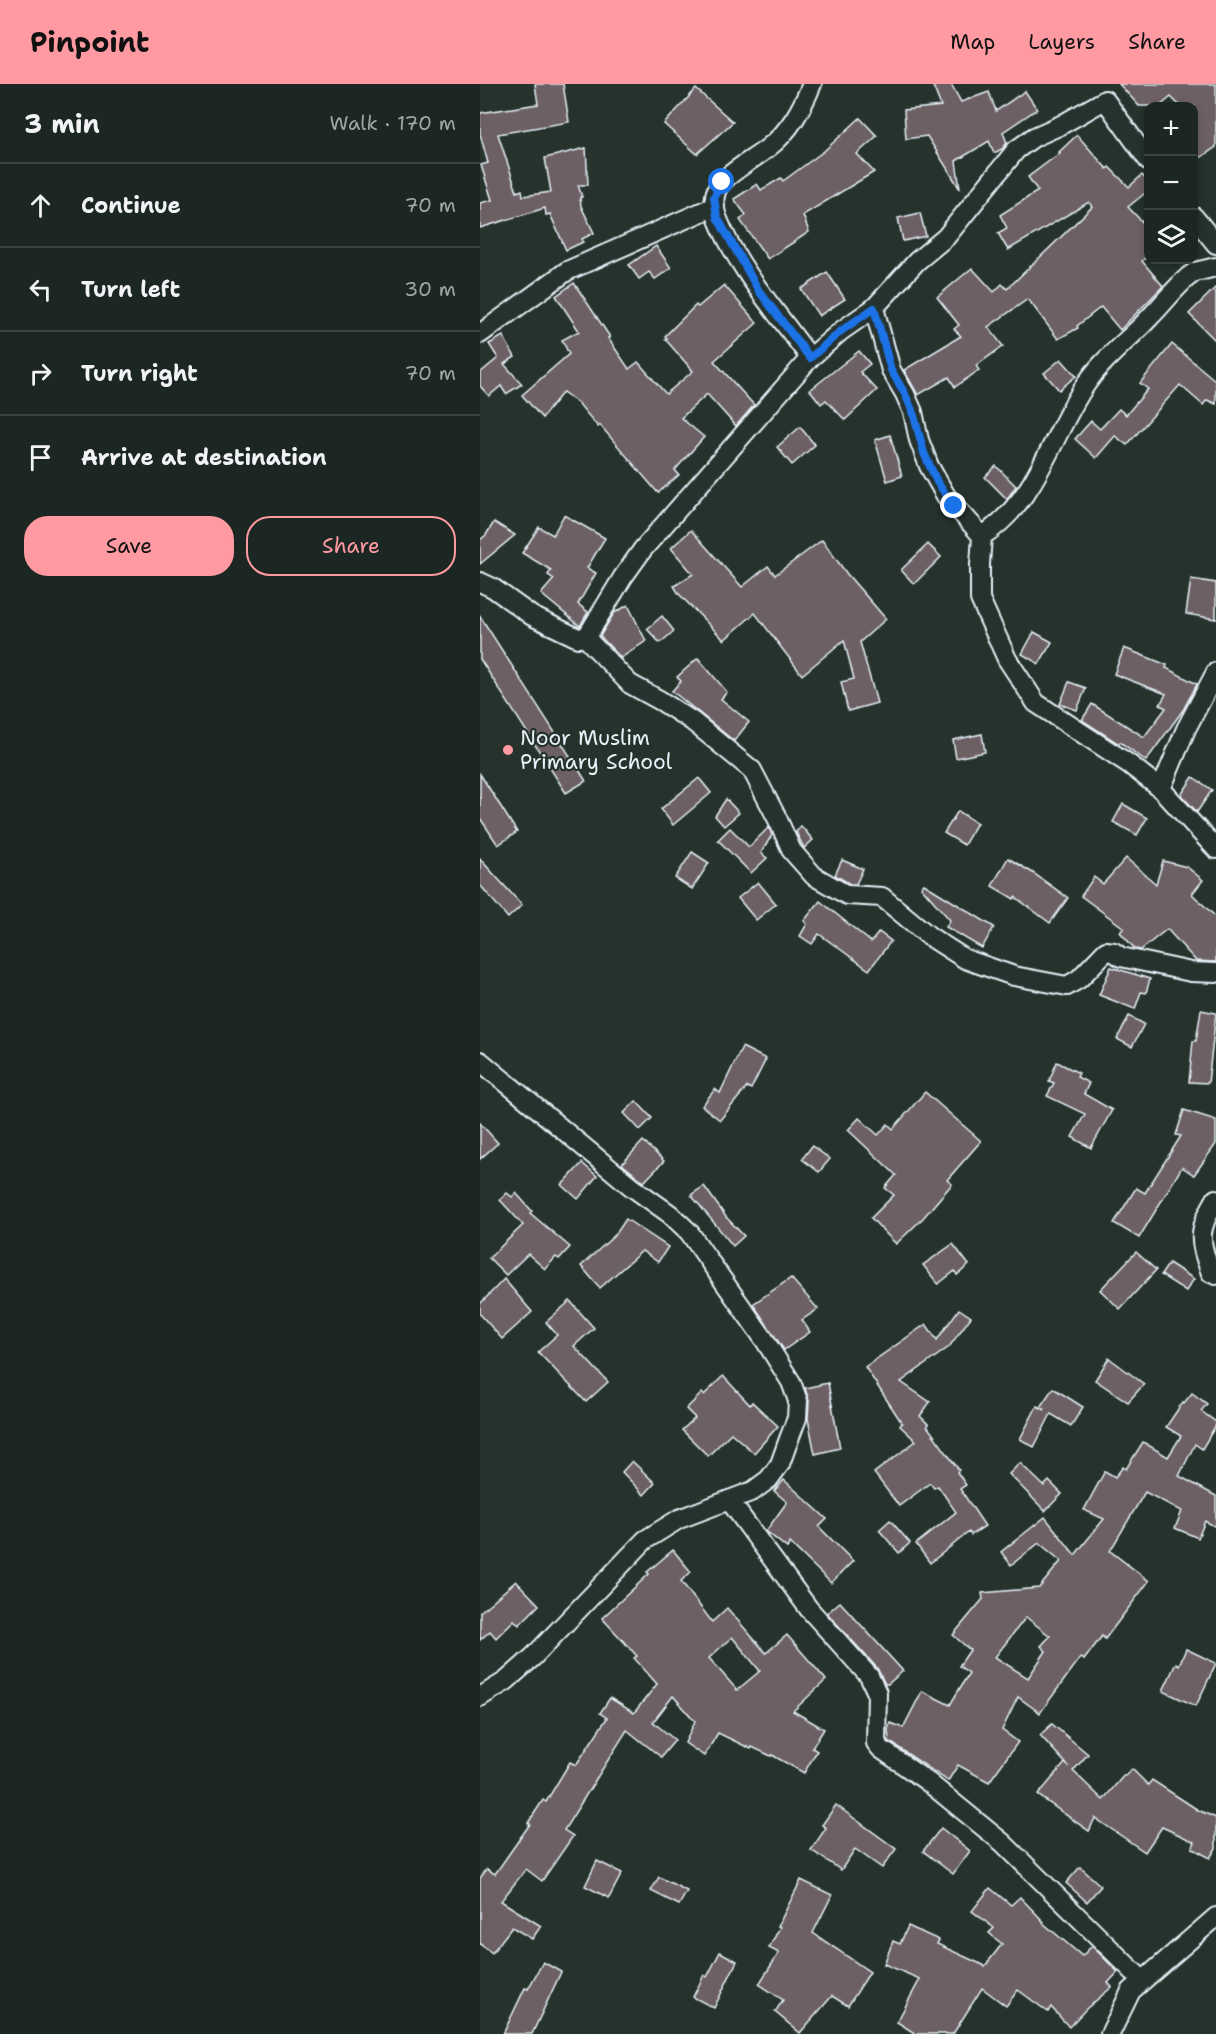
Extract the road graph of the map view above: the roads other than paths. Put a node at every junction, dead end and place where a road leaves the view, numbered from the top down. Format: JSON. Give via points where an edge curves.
{"nodes":[{"id":1,"x":812,"y":84,"type":"edge"},
{"id":2,"x":1106,"y":92,"type":"edge"},
{"id":3,"x":1146,"y":156,"type":"edge"},
{"id":4,"x":715,"y":206,"type":"junction"},
{"id":5,"x":1198,"y":223,"type":"edge"},
{"id":6,"x":1216,"y":244,"type":"edge"},
{"id":7,"x":1216,"y":267,"type":"edge"},
{"id":8,"x":874,"y":308,"type":"junction"},
{"id":9,"x":480,"y":334,"type":"edge"},
{"id":10,"x":810,"y":358,"type":"junction"},
{"id":11,"x":982,"y":536,"type":"junction"},
{"id":12,"x":480,"y":582,"type":"edge"},
{"id":13,"x":585,"y":637,"type":"junction"},
{"id":14,"x":1216,"y":672,"type":"edge"},
{"id":15,"x":1161,"y":789,"type":"junction"},
{"id":16,"x":1216,"y":849,"type":"edge"},
{"id":17,"x":1216,"y":973,"type":"edge"},
{"id":18,"x":480,"y":1061,"type":"edge"},
{"id":19,"x":1216,"y":1199,"type":"edge"},
{"id":20,"x":1216,"y":1275,"type":"edge"},
{"id":21,"x":729,"y":1500,"type":"junction"},
{"id":22,"x":480,"y":1697,"type":"edge"},
{"id":23,"x":1216,"y":1917,"type":"edge"},
{"id":24,"x":1142,"y":1980,"type":"junction"},
{"id":25,"x":1110,"y":2034,"type":"edge"}],
"edges":[{"from":1,"to":4,"type":"street","via":[[786,131],[722,182],[714,197]]},
{"from":2,"to":3,"type":"street"},
{"from":2,"to":8,"type":"street","via":[[1016,150],[946,237],[917,261]]},
{"from":4,"to":9,"type":"street","via":[[567,272]]},
{"from":4,"to":10,"type":"street","via":[[731,246],[759,291]]},
{"from":5,"to":6,"type":"street"},
{"from":7,"to":11,"type":"street","via":[[1195,272],[1179,285],[1095,372],[1067,416],[1034,482],[1009,513]]},
{"from":8,"to":10,"type":"street"},
{"from":8,"to":11,"type":"street","via":[[891,370],[913,412],[929,466],[946,496]]},
{"from":10,"to":13,"type":"street","via":[[643,549]]},
{"from":11,"to":15,"type":"street","via":[[980,599],[1007,659],[1035,703]]},
{"from":12,"to":13,"type":"street","via":[[547,624],[578,638]]},
{"from":13,"to":17,"type":"street","via":[[630,684],[692,721],[752,770],[792,851],[814,876],[846,895],[882,897],[929,936],[965,959],[1014,976],[1067,986],[1080,979],[1106,951],[1191,972]]},
{"from":14,"to":15,"type":"street"},
{"from":15,"to":16,"type":"street"},
{"from":18,"to":21,"type":"street","via":[[688,1232],[791,1382],[798,1401],[797,1418],[780,1464],[753,1491]]},
{"from":19,"to":20,"type":"street","via":[[1202,1228],[1205,1257],[1211,1273]]},
{"from":21,"to":22,"type":"street","via":[[679,1519],[645,1540],[533,1657]]},
{"from":21,"to":24,"type":"street","via":[[809,1609],[869,1676],[877,1693],[876,1743],[881,1749],[1003,1843]]},
{"from":23,"to":24,"type":"street"},
{"from":24,"to":25,"type":"street","via":[[1127,1998]]}]}
